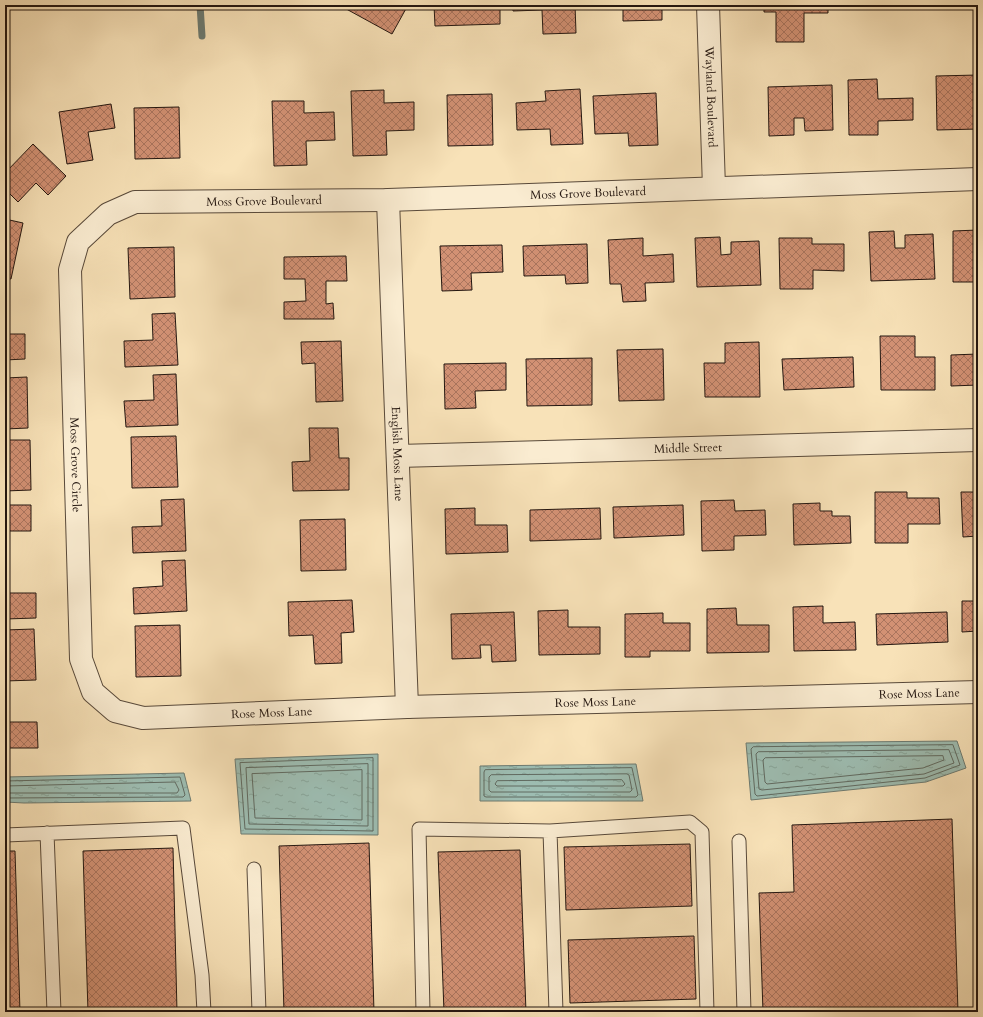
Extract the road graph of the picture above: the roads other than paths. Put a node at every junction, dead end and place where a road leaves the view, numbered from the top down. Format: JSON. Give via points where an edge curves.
{"nodes":[{"id":1,"x":708,"y":5,"type":"edge"},
{"id":2,"x":978,"y":179,"type":"edge"},
{"id":3,"x":714,"y":188,"type":"junction"},
{"id":4,"x":388,"y":200,"type":"junction"},
{"id":5,"x":198,"y":202,"type":"joint"},
{"id":6,"x":978,"y":440,"type":"edge"},
{"id":7,"x":398,"y":456,"type":"junction"},
{"id":8,"x":978,"y":692,"type":"edge"},
{"id":9,"x":407,"y":707,"type":"junction"},
{"id":10,"x":214,"y":716,"type":"joint"},
{"id":11,"x":550,"y":831,"type":"junction"},
{"id":12,"x":47,"y":833,"type":"junction"},
{"id":13,"x":5,"y":835,"type":"edge"},
{"id":14,"x":739,"y":841,"type":"dead end"},
{"id":15,"x":254,"y":869,"type":"dead end"},
{"id":16,"x":54,"y":1012,"type":"edge"},
{"id":17,"x":204,"y":1012,"type":"edge"},
{"id":18,"x":259,"y":1012,"type":"edge"},
{"id":19,"x":423,"y":1012,"type":"edge"},
{"id":20,"x":556,"y":1012,"type":"edge"},
{"id":21,"x":707,"y":1012,"type":"edge"},
{"id":22,"x":744,"y":1012,"type":"edge"}],
"edges":[{"from":1,"to":3,"type":"street","name":"Wayland Boulevard"},
{"from":2,"to":3,"type":"street","name":"Moss Grove Boulevard"},
{"from":3,"to":4,"type":"street","name":"Moss Grove Boulevard"},
{"from":4,"to":5,"type":"street","name":"Moss Grove Boulevard"},
{"from":4,"to":7,"type":"street","name":"English Moss Lane"},
{"from":5,"to":10,"type":"street","name":"Moss Grove Circle","via":[[135,202],[108,214],[78,242],[70,270],[80,651],[93,692],[115,711],[143,718]]},
{"from":6,"to":7,"type":"street","name":"Middle Street"},
{"from":7,"to":9,"type":"street","name":"English Moss Lane"},
{"from":8,"to":9,"type":"street","name":"Rose Moss Lane"},
{"from":9,"to":10,"type":"street","name":"Rose Moss Lane"},
{"from":11,"to":19,"type":"lane","via":[[419,829]]},
{"from":11,"to":20,"type":"lane"},
{"from":11,"to":21,"type":"lane","via":[[690,822],[702,832]]},
{"from":12,"to":13,"type":"lane"},
{"from":12,"to":16,"type":"lane"},
{"from":12,"to":17,"type":"lane","via":[[183,828],[202,975]]},
{"from":14,"to":22,"type":"lane"},
{"from":15,"to":18,"type":"lane"}]}
